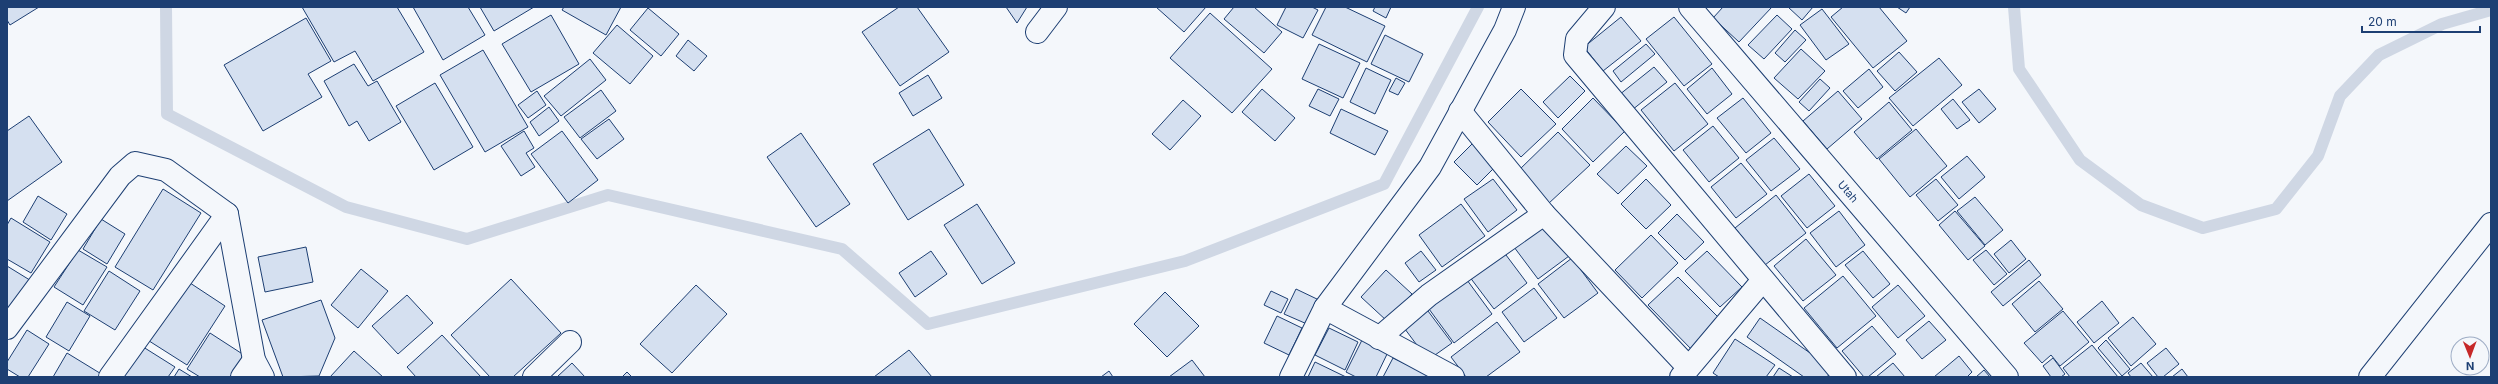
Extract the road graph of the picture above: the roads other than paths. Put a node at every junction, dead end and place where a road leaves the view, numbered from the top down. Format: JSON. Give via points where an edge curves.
{"nodes":[{"id":1,"x":1056,"y":7,"type":"edge"},
{"id":2,"x":1514,"y":7,"type":"edge"},
{"id":3,"x":1604,"y":7,"type":"edge"},
{"id":4,"x":1690,"y":7,"type":"edge"},
{"id":5,"x":1037,"y":32,"type":"dead end"},
{"id":6,"x":1460,"y":111,"type":"junction"},
{"id":7,"x":227,"y":214,"type":"junction"},
{"id":8,"x":1544,"y":214,"type":"junction"},
{"id":9,"x":2491,"y":224,"type":"edge"},
{"id":10,"x":1763,"y":280,"type":"junction"},
{"id":11,"x":1325,"y":308,"type":"junction"},
{"id":12,"x":7,"y":328,"type":"edge"},
{"id":13,"x":1379,"y":338,"type":"junction"},
{"id":14,"x":570,"y":342,"type":"dead end"},
{"id":15,"x":253,"y":371,"type":"edge"},
{"id":16,"x":1684,"y":372,"type":"edge"},
{"id":17,"x":110,"y":377,"type":"edge"},
{"id":18,"x":534,"y":377,"type":"edge"},
{"id":19,"x":1291,"y":377,"type":"edge"},
{"id":20,"x":1453,"y":377,"type":"edge"},
{"id":21,"x":1845,"y":377,"type":"edge"},
{"id":22,"x":2006,"y":377,"type":"edge"},
{"id":23,"x":2370,"y":377,"type":"edge"}],
"edges":[{"from":1,"to":5,"type":"street"},
{"from":2,"to":6,"type":"street","via":[[1505,30]]},
{"from":3,"to":10,"type":"street","via":[[1577,39],[1575,55]]},
{"from":4,"to":22,"type":"street","name":"Utah"},
{"from":6,"to":8,"type":"street"},
{"from":6,"to":11,"type":"street","via":[[1430,167]]},
{"from":7,"to":12,"type":"street","via":[[166,170],[135,163],[120,176]]},
{"from":7,"to":15,"type":"street"},
{"from":7,"to":17,"type":"street"},
{"from":8,"to":13,"type":"street","via":[[1429,296]]},
{"from":8,"to":16,"type":"street"},
{"from":9,"to":23,"type":"street"},
{"from":10,"to":16,"type":"street"},
{"from":10,"to":21,"type":"street"},
{"from":11,"to":13,"type":"street"},
{"from":11,"to":19,"type":"street"},
{"from":13,"to":20,"type":"street"},
{"from":14,"to":18,"type":"street"}]}
